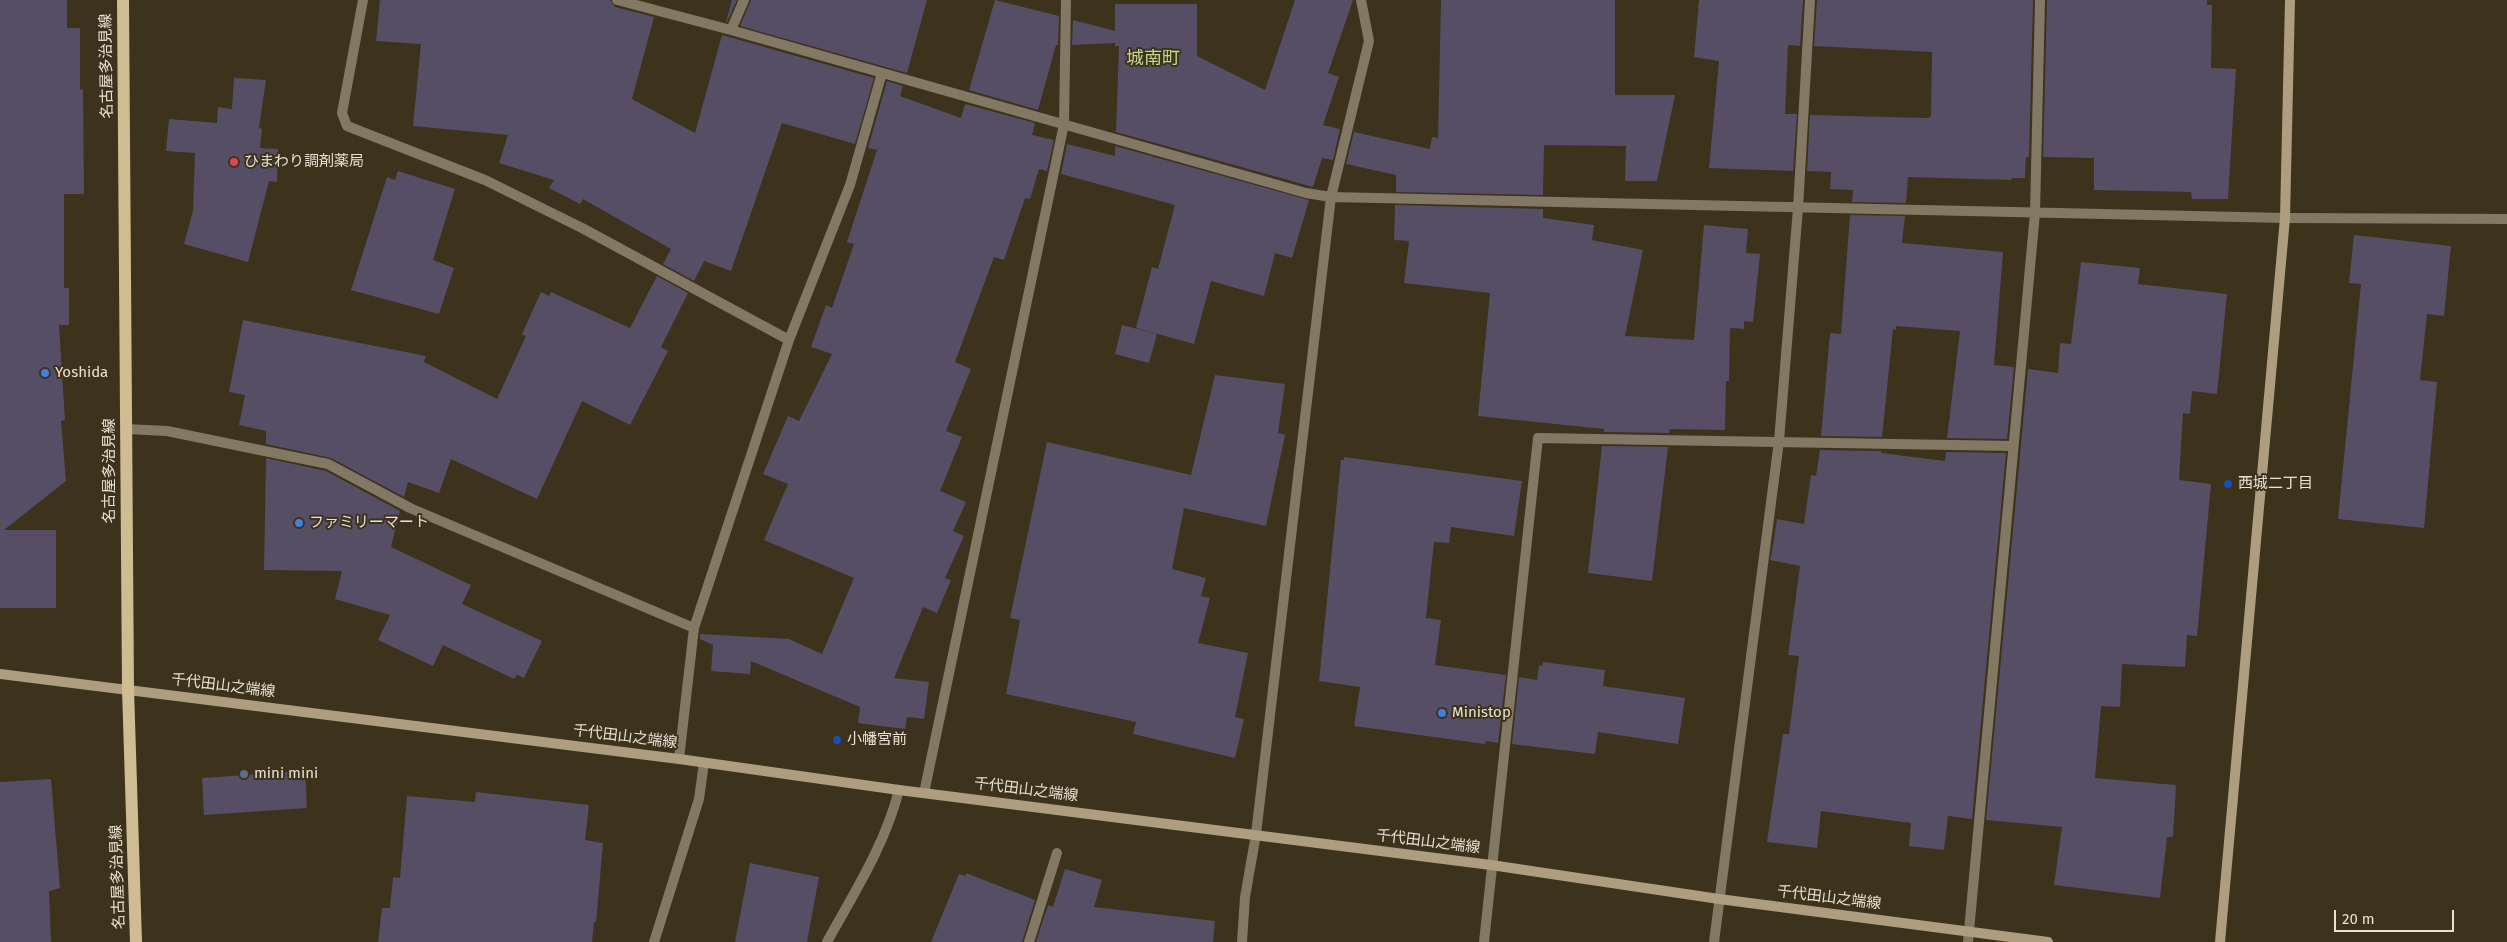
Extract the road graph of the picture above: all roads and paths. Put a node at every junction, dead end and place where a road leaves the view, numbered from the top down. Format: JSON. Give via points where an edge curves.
{"nodes":[{"id":1,"x":122,"y":0,"type":"edge"},
{"id":2,"x":363,"y":0,"type":"edge"},
{"id":3,"x":617,"y":0,"type":"edge"},
{"id":4,"x":744,"y":0,"type":"edge"},
{"id":5,"x":1066,"y":0,"type":"edge"},
{"id":6,"x":1361,"y":0,"type":"edge"},
{"id":7,"x":1810,"y":0,"type":"edge"},
{"id":8,"x":2040,"y":0,"type":"edge"},
{"id":9,"x":2290,"y":0,"type":"edge"},
{"id":10,"x":732,"y":30,"type":"junction"},
{"id":11,"x":882,"y":73,"type":"junction"},
{"id":12,"x":1064,"y":124,"type":"junction"},
{"id":13,"x":1331,"y":197,"type":"junction"},
{"id":14,"x":1798,"y":208,"type":"junction"},
{"id":15,"x":2034,"y":213,"type":"junction"},
{"id":16,"x":2285,"y":218,"type":"junction"},
{"id":17,"x":2507,"y":219,"type":"edge"},
{"id":18,"x":789,"y":340,"type":"junction"},
{"id":19,"x":126,"y":429,"type":"junction"},
{"id":20,"x":1779,"y":441,"type":"junction"},
{"id":21,"x":2013,"y":446,"type":"junction"},
{"id":22,"x":694,"y":628,"type":"junction"},
{"id":23,"x":0,"y":674,"type":"edge"},
{"id":24,"x":128,"y":689,"type":"junction"},
{"id":25,"x":679,"y":759,"type":"junction"},
{"id":26,"x":704,"y":763,"type":"junction"},
{"id":27,"x":899,"y":790,"type":"junction"},
{"id":28,"x":924,"y":793,"type":"junction"},
{"id":29,"x":1256,"y":834,"type":"junction"},
{"id":30,"x":1057,"y":853,"type":"dead end"},
{"id":31,"x":1491,"y":865,"type":"junction"},
{"id":32,"x":1719,"y":899,"type":"junction"},
{"id":33,"x":1969,"y":931,"type":"junction"},
{"id":34,"x":136,"y":942,"type":"edge"},
{"id":35,"x":654,"y":942,"type":"edge"},
{"id":36,"x":826,"y":942,"type":"edge"},
{"id":37,"x":1029,"y":942,"type":"edge"},
{"id":38,"x":1242,"y":942,"type":"edge"},
{"id":39,"x":1484,"y":942,"type":"edge"},
{"id":40,"x":1714,"y":942,"type":"edge"},
{"id":41,"x":1968,"y":942,"type":"edge"},
{"id":42,"x":2048,"y":942,"type":"edge"},
{"id":43,"x":2220,"y":942,"type":"edge"}],
"edges":[{"from":1,"to":19,"type":"main road","name":"名古屋多治見線"},
{"from":2,"to":18,"type":"street","via":[[342,113],[347,126],[485,180],[641,259]]},
{"from":3,"to":10,"type":"street"},
{"from":4,"to":10,"type":"street"},
{"from":5,"to":12,"type":"street"},
{"from":6,"to":13,"type":"street","via":[[1369,41]]},
{"from":7,"to":14,"type":"street"},
{"from":8,"to":15,"type":"street"},
{"from":9,"to":16,"type":"street"},
{"from":10,"to":11,"type":"street"},
{"from":11,"to":12,"type":"street"},
{"from":11,"to":18,"type":"street","via":[[850,185]]},
{"from":12,"to":13,"type":"street","via":[[1306,193]]},
{"from":12,"to":28,"type":"street"},
{"from":13,"to":14,"type":"street"},
{"from":13,"to":29,"type":"street"},
{"from":14,"to":15,"type":"street"},
{"from":14,"to":20,"type":"street"},
{"from":15,"to":16,"type":"street"},
{"from":15,"to":21,"type":"street"},
{"from":16,"to":17,"type":"street"},
{"from":16,"to":43,"type":"street"},
{"from":18,"to":22,"type":"street"},
{"from":19,"to":22,"type":"street","via":[[167,431],[328,464],[410,508]]},
{"from":19,"to":24,"type":"main road","name":"名古屋多治見線"},
{"from":20,"to":21,"type":"street"},
{"from":20,"to":31,"type":"street","via":[[1538,438]]},
{"from":20,"to":32,"type":"street"},
{"from":21,"to":33,"type":"street"},
{"from":22,"to":25,"type":"street"},
{"from":23,"to":24,"type":"street","name":"千代田山之端線"},
{"from":24,"to":25,"type":"street","name":"千代田山之端線"},
{"from":24,"to":34,"type":"main road","name":"名古屋多治見線"},
{"from":25,"to":26,"type":"street","name":"千代田山之端線"},
{"from":26,"to":27,"type":"street","name":"千代田山之端線"},
{"from":26,"to":35,"type":"street","via":[[699,799]]},
{"from":27,"to":28,"type":"street","name":"千代田山之端線"},
{"from":27,"to":36,"type":"street","via":[[879,846]]},
{"from":28,"to":29,"type":"street","name":"千代田山之端線"},
{"from":29,"to":31,"type":"street","name":"千代田山之端線"},
{"from":29,"to":38,"type":"street","via":[[1245,897]]},
{"from":30,"to":37,"type":"street"},
{"from":31,"to":32,"type":"street","name":"千代田山之端線"},
{"from":31,"to":39,"type":"street"},
{"from":32,"to":33,"type":"street","name":"千代田山之端線"},
{"from":32,"to":40,"type":"street"},
{"from":33,"to":41,"type":"street"},
{"from":33,"to":42,"type":"street","name":"千代田山之端線"}]}
